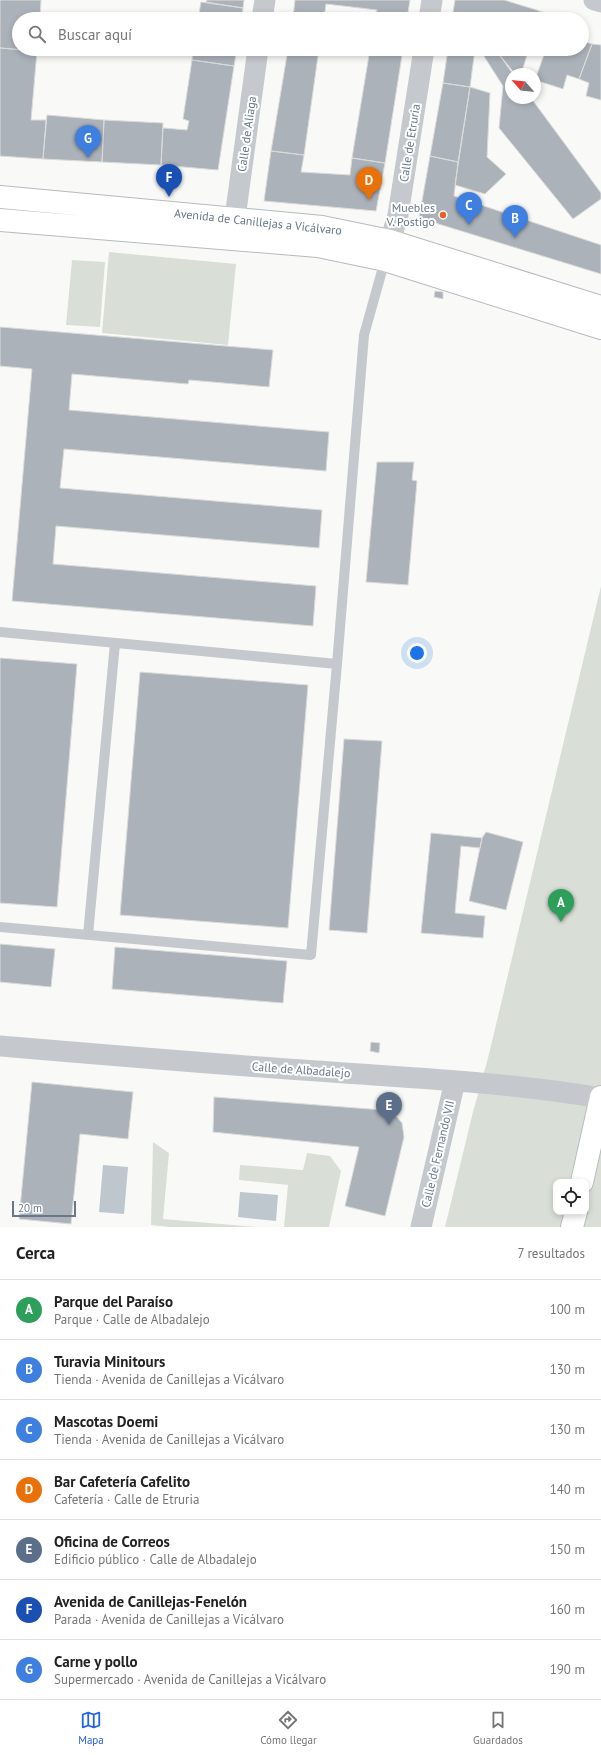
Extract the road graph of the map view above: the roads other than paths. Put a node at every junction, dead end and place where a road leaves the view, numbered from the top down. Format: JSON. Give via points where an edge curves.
{"nodes":[{"id":1,"x":265,"y":0,"type":"edge"},
{"id":2,"x":432,"y":0,"type":"edge"},
{"id":3,"x":594,"y":0,"type":"edge"},
{"id":4,"x":601,"y":2,"type":"edge"},
{"id":5,"x":263,"y":12,"type":"edge"},
{"id":6,"x":430,"y":12,"type":"edge"},
{"id":7,"x":257,"y":56,"type":"edge"},
{"id":8,"x":423,"y":56,"type":"edge"},
{"id":9,"x":0,"y":197,"type":"edge"},
{"id":10,"x":235,"y":218,"type":"junction"},
{"id":11,"x":0,"y":220,"type":"edge"},
{"id":12,"x":388,"y":250,"type":"junction"},
{"id":13,"x":601,"y":307,"type":"edge"},
{"id":14,"x":601,"y":328,"type":"edge"},
{"id":15,"x":0,"y":632,"type":"edge"},
{"id":16,"x":115,"y":643,"type":"junction"},
{"id":17,"x":337,"y":664,"type":"junction"},
{"id":18,"x":0,"y":927,"type":"edge"},
{"id":19,"x":88,"y":935,"type":"junction"},
{"id":20,"x":0,"y":1046,"type":"edge"},
{"id":21,"x":455,"y":1081,"type":"junction"},
{"id":22,"x":601,"y":1098,"type":"edge"},
{"id":23,"x":583,"y":1179,"type":"edge"},
{"id":24,"x":575,"y":1215,"type":"edge"},
{"id":25,"x":421,"y":1227,"type":"edge"},
{"id":26,"x":572,"y":1227,"type":"edge"}],
"edges":[{"from":1,"to":5,"type":"street"},
{"from":2,"to":6,"type":"street"},
{"from":3,"to":4,"type":"street"},
{"from":7,"to":10,"type":"street","name":"Calle de Aliaga"},
{"from":8,"to":12,"type":"street","name":"Calle de Etruria","via":[[398,215]]},
{"from":9,"to":10,"type":"main road","name":"Avenida de Canillejas a Vicálvaro"},
{"from":10,"to":12,"type":"main road","name":"Avenida de Canillejas a Vicálvaro","via":[[322,227]]},
{"from":11,"to":12,"type":"main road","name":"Avenida de Canillejas a Vicálvaro"},
{"from":12,"to":13,"type":"main road","name":"Avenida de Canillejas a Vicálvaro"},
{"from":12,"to":14,"type":"main road","name":"Avenida de Canillejas a Vicálvaro"},
{"from":12,"to":17,"type":"lane","via":[[364,335]]},
{"from":15,"to":16,"type":"lane"},
{"from":16,"to":17,"type":"lane"},
{"from":16,"to":19,"type":"lane"},
{"from":17,"to":19,"type":"lane","via":[[311,955]]},
{"from":18,"to":19,"type":"lane"},
{"from":20,"to":21,"type":"street","name":"Calle de Albadalejo"},
{"from":21,"to":22,"type":"street","name":"Calle de Albadalejo","via":[[553,1090]]},
{"from":21,"to":25,"type":"street","name":"Calle de Fernando VII"},
{"from":22,"to":23,"type":"main road"},
{"from":24,"to":26,"type":"main road"}]}
